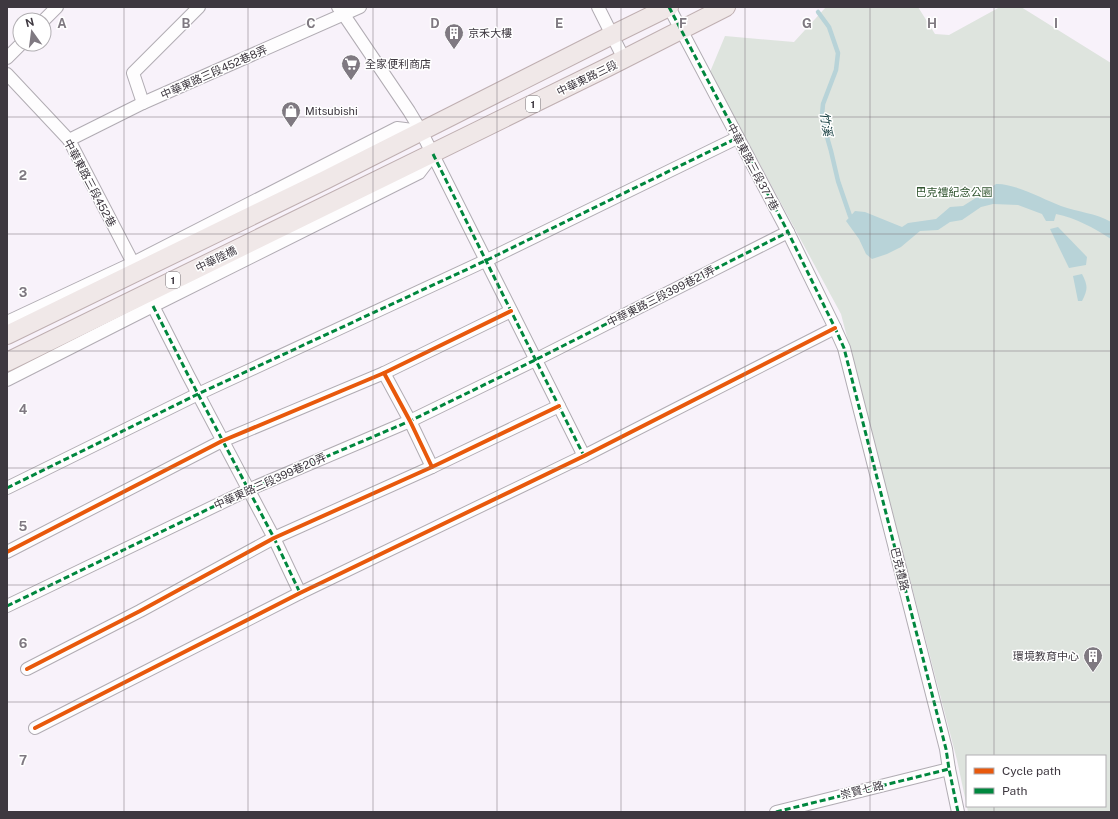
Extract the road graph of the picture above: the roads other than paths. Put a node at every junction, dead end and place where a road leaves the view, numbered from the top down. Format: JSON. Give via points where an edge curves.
{"nodes":[{"id":1,"x":199,"y":7,"type":"edge"},
{"id":2,"x":360,"y":7,"type":"edge"},
{"id":3,"x":598,"y":7,"type":"edge"},
{"id":4,"x":669,"y":7,"type":"edge"},
{"id":5,"x":726,"y":7,"type":"edge"},
{"id":6,"x":341,"y":11,"type":"edge"},
{"id":7,"x":681,"y":30,"type":"junction"},
{"id":8,"x":612,"y":35,"type":"junction"},
{"id":9,"x":624,"y":59,"type":"junction"},
{"id":10,"x":7,"y":74,"type":"edge"},
{"id":11,"x":143,"y":103,"type":"junction"},
{"id":12,"x":422,"y":131,"type":"junction"},
{"id":13,"x":737,"y":138,"type":"junction"},
{"id":14,"x":69,"y":140,"type":"junction"},
{"id":15,"x":433,"y":154,"type":"junction"},
{"id":16,"x":340,"y":199,"type":"joint"},
{"id":17,"x":788,"y":232,"type":"junction"},
{"id":18,"x":486,"y":260,"type":"junction"},
{"id":19,"x":133,"y":263,"type":"junction"},
{"id":20,"x":153,"y":306,"type":"junction"},
{"id":21,"x":511,"y":311,"type":"junction"},
{"id":22,"x":7,"y":322,"type":"edge"},
{"id":23,"x":836,"y":328,"type":"junction"},
{"id":24,"x":7,"y":335,"type":"edge"},
{"id":25,"x":535,"y":360,"type":"junction"},
{"id":26,"x":7,"y":362,"type":"edge"},
{"id":27,"x":384,"y":374,"type":"junction"},
{"id":28,"x":7,"y":380,"type":"edge"},
{"id":29,"x":198,"y":394,"type":"junction"},
{"id":30,"x":558,"y":406,"type":"junction"},
{"id":31,"x":410,"y":421,"type":"junction"},
{"id":32,"x":222,"y":441,"type":"junction"},
{"id":33,"x":584,"y":456,"type":"junction"},
{"id":34,"x":432,"y":467,"type":"junction"},
{"id":35,"x":7,"y":488,"type":"edge"},
{"id":36,"x":248,"y":490,"type":"junction"},
{"id":37,"x":274,"y":538,"type":"junction"},
{"id":38,"x":7,"y":552,"type":"edge"},
{"id":39,"x":300,"y":593,"type":"junction"},
{"id":40,"x":7,"y":606,"type":"edge"},
{"id":41,"x":26,"y":669,"type":"dead end"},
{"id":42,"x":35,"y":728,"type":"dead end"},
{"id":43,"x":949,"y":769,"type":"junction"},
{"id":44,"x":776,"y":812,"type":"edge"},
{"id":45,"x":958,"y":812,"type":"edge"}],
"edges":[{"from":1,"to":11,"type":"street","via":[[133,73]]},
{"from":2,"to":6,"type":"street","name":"中華東路三段452巷8弄"},
{"from":3,"to":8,"type":"street"},
{"from":4,"to":7,"type":"street","name":"中華東路三段377巷"},
{"from":4,"to":8,"type":"main road","number":"1"},
{"from":5,"to":7,"type":"main road","name":"中華東路三段","number":"1"},
{"from":6,"to":11,"type":"street","name":"中華東路三段452巷8弄"},
{"from":6,"to":12,"type":"street"},
{"from":7,"to":9,"type":"main road","name":"中華東路三段","number":"1"},
{"from":7,"to":13,"type":"street","name":"中華東路三段377巷"},
{"from":8,"to":9,"type":"street"},
{"from":8,"to":12,"type":"main road","number":"1"},
{"from":9,"to":15,"type":"main road","name":"中華東路三段","number":"1"},
{"from":10,"to":14,"type":"street","name":"中華東路三段452巷"},
{"from":11,"to":14,"type":"street","name":"中華東路三段452巷8弄"},
{"from":12,"to":15,"type":"street"},
{"from":12,"to":19,"type":"street","via":[[396,128]]},
{"from":12,"to":24,"type":"main road","number":"1"},
{"from":13,"to":17,"type":"street","name":"中華東路三段377巷"},
{"from":13,"to":18,"type":"street"},
{"from":14,"to":19,"type":"street","name":"中華東路三段452巷"},
{"from":15,"to":16,"type":"main road","name":"中華東路三段","number":"1"},
{"from":15,"to":18,"type":"street"},
{"from":15,"to":20,"type":"street","via":[[420,173]]},
{"from":16,"to":26,"type":"main road","name":"中華陸橋","number":"1"},
{"from":17,"to":23,"type":"street","name":"中華東路三段377巷"},
{"from":17,"to":25,"type":"street","name":"中華東路三段399巷21弄"},
{"from":18,"to":21,"type":"street"},
{"from":18,"to":29,"type":"street"},
{"from":19,"to":22,"type":"street"},
{"from":20,"to":28,"type":"street"},
{"from":20,"to":29,"type":"street"},
{"from":21,"to":25,"type":"street"},
{"from":21,"to":27,"type":"street"},
{"from":23,"to":33,"type":"street"},
{"from":23,"to":43,"type":"street","name":"巴克禮路","via":[[844,348]]},
{"from":25,"to":30,"type":"street"},
{"from":25,"to":31,"type":"street","name":"中華東路三段399巷20弄"},
{"from":27,"to":31,"type":"street"},
{"from":27,"to":32,"type":"street"},
{"from":29,"to":32,"type":"street"},
{"from":29,"to":35,"type":"street"},
{"from":30,"to":33,"type":"street"},
{"from":30,"to":34,"type":"street"},
{"from":31,"to":34,"type":"street"},
{"from":31,"to":36,"type":"street","name":"中華東路三段399巷20弄"},
{"from":32,"to":36,"type":"street"},
{"from":32,"to":38,"type":"street"},
{"from":33,"to":39,"type":"street"},
{"from":34,"to":37,"type":"street"},
{"from":36,"to":37,"type":"street"},
{"from":36,"to":40,"type":"street","name":"中華東路三段399巷20弄"},
{"from":37,"to":39,"type":"street"},
{"from":37,"to":41,"type":"street"},
{"from":39,"to":42,"type":"street"},
{"from":43,"to":44,"type":"street","name":"崇賢七路"},
{"from":43,"to":45,"type":"street","name":"巴克禮路"}]}
